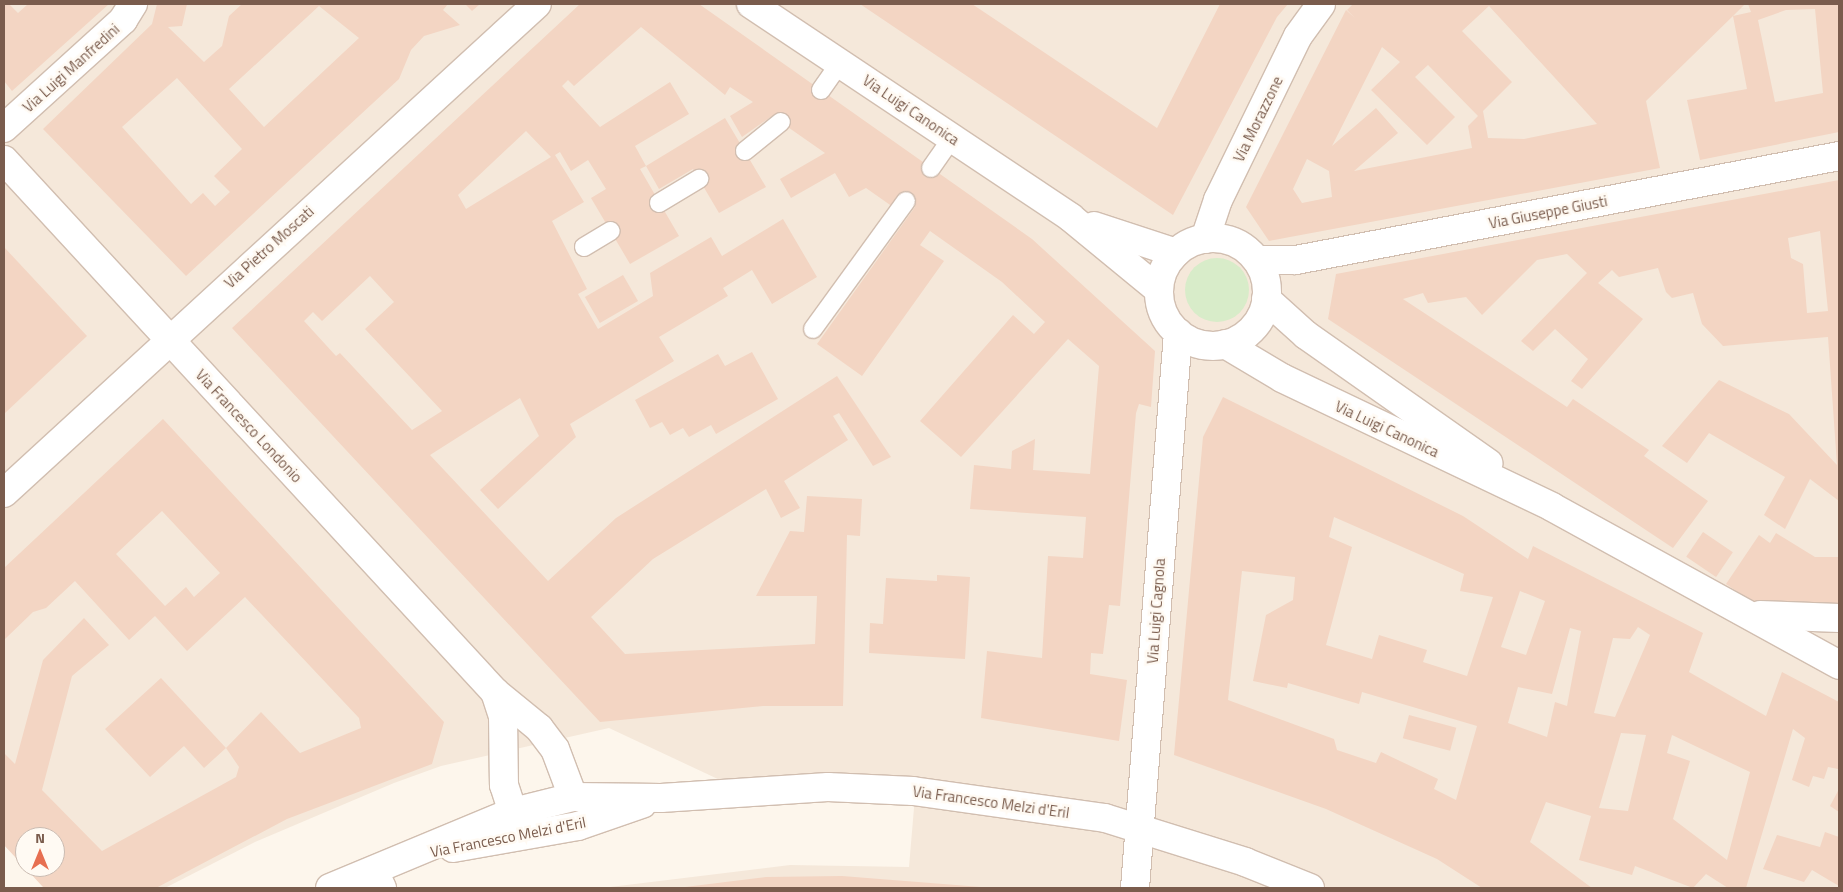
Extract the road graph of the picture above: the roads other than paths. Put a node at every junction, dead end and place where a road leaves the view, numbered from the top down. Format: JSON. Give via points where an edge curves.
{"nodes":[{"id":1,"x":133,"y":4,"type":"edge"},
{"id":2,"x":537,"y":4,"type":"edge"},
{"id":3,"x":752,"y":4,"type":"edge"},
{"id":4,"x":1321,"y":4,"type":"edge"},
{"id":5,"x":840,"y":63,"type":"junction"},
{"id":6,"x":821,"y":90,"type":"dead end"},
{"id":7,"x":781,"y":122,"type":"dead end"},
{"id":8,"x":4,"y":128,"type":"edge"},
{"id":9,"x":952,"y":138,"type":"junction"},
{"id":10,"x":745,"y":152,"type":"dead end"},
{"id":11,"x":1839,"y":156,"type":"edge"},
{"id":12,"x":4,"y":160,"type":"edge"},
{"id":13,"x":931,"y":168,"type":"dead end"},
{"id":14,"x":699,"y":179,"type":"dead end"},
{"id":15,"x":906,"y":201,"type":"dead end"},
{"id":16,"x":659,"y":203,"type":"dead end"},
{"id":17,"x":1070,"y":217,"type":"junction"},
{"id":18,"x":611,"y":231,"type":"dead end"},
{"id":19,"x":1205,"y":239,"type":"junction"},
{"id":20,"x":584,"y":247,"type":"dead end"},
{"id":21,"x":1176,"y":253,"type":"junction"},
{"id":22,"x":1256,"y":260,"type":"junction"},
{"id":23,"x":1159,"y":290,"type":"junction"},
{"id":24,"x":1266,"y":299,"type":"junction"},
{"id":25,"x":812,"y":329,"type":"dead end"},
{"id":26,"x":1178,"y":333,"type":"junction"},
{"id":27,"x":168,"y":339,"type":"junction"},
{"id":28,"x":1226,"y":344,"type":"junction"},
{"id":29,"x":4,"y":493,"type":"edge"},
{"id":30,"x":1552,"y":507,"type":"junction"},
{"id":31,"x":1755,"y":616,"type":"junction"},
{"id":32,"x":1839,"y":618,"type":"edge"},
{"id":33,"x":1839,"y":665,"type":"edge"},
{"id":34,"x":495,"y":692,"type":"junction"},
{"id":35,"x":573,"y":797,"type":"junction"},
{"id":36,"x":661,"y":798,"type":"junction"},
{"id":37,"x":517,"y":825,"type":"junction"},
{"id":38,"x":578,"y":826,"type":"junction"},
{"id":39,"x":1139,"y":829,"type":"junction"},
{"id":40,"x":378,"y":880,"type":"edge"},
{"id":41,"x":330,"y":888,"type":"edge"},
{"id":42,"x":1135,"y":888,"type":"edge"},
{"id":43,"x":1310,"y":888,"type":"edge"}],
"edges":[{"from":1,"to":8,"type":"street","name":"Via Luigi Manfredini","via":[[124,20]]},
{"from":2,"to":27,"type":"street","name":"Via Pietro Moscati"},
{"from":3,"to":5,"type":"street","name":"Via Luigi Canonica"},
{"from":4,"to":19,"type":"street","name":"Via Morazzone","via":[[1298,36],[1218,200]]},
{"from":5,"to":6,"type":"lane"},
{"from":5,"to":9,"type":"street","name":"Via Luigi Canonica"},
{"from":7,"to":10,"type":"lane"},
{"from":9,"to":13,"type":"lane"},
{"from":9,"to":17,"type":"street","name":"Via Luigi Canonica"},
{"from":11,"to":22,"type":"street","name":"Via Giuseppe Giusti","via":[[1296,260]]},
{"from":12,"to":27,"type":"street","name":"Via Francesco Londonio"},
{"from":14,"to":16,"type":"lane"},
{"from":15,"to":25,"type":"lane"},
{"from":17,"to":21,"type":"street","name":"Via Luigi Canonica"},
{"from":17,"to":23,"type":"street","name":"Via Luigi Canonica"},
{"from":18,"to":20,"type":"lane"},
{"from":19,"to":21,"type":"street"},
{"from":19,"to":22,"type":"street","via":[[1231,241]]},
{"from":21,"to":23,"type":"street","via":[[1164,269]]},
{"from":22,"to":24,"type":"street","via":[[1265,279]]},
{"from":23,"to":26,"type":"street","via":[[1165,317]]},
{"from":24,"to":28,"type":"street","via":[[1253,328]]},
{"from":24,"to":30,"type":"street","name":"Via Luigi Canonica","via":[[1306,335]]},
{"from":26,"to":28,"type":"street","via":[[1201,344]]},
{"from":26,"to":39,"type":"street","name":"Via Luigi Cagnola"},
{"from":27,"to":29,"type":"street","name":"Via Pietro Moscati"},
{"from":27,"to":34,"type":"street","name":"Via Francesco Londonio"},
{"from":28,"to":30,"type":"street","name":"Via Luigi Canonica","via":[[1282,378]]},
{"from":30,"to":31,"type":"street","name":"Via Luigi Canonica"},
{"from":31,"to":32,"type":"street"},
{"from":31,"to":33,"type":"street","name":"Via Luigi Canonica"},
{"from":34,"to":35,"type":"street","name":"Via Francesco Londonio","via":[[539,728],[555,749]]},
{"from":34,"to":37,"type":"street","name":"Via Francesco Londonio","via":[[503,716],[504,784]]},
{"from":35,"to":36,"type":"street","name":"Via Francesco Melzi d'Eril"},
{"from":35,"to":37,"type":"street","name":"Via Francesco Melzi d'Eril"},
{"from":35,"to":38,"type":"street","name":"Via Francesco Londonio"},
{"from":36,"to":38,"type":"street","name":"Via Francesco Melzi d'Eril"},
{"from":36,"to":39,"type":"street","name":"Via Francesco Melzi d'Eril","via":[[790,788],[913,791],[1105,818]]},
{"from":37,"to":38,"type":"street","name":"Via Francesco Melzi d'Eril"},
{"from":37,"to":40,"type":"street","name":"Via Francesco Melzi d'Eril","via":[[412,856]]},
{"from":39,"to":42,"type":"street","name":"Via Luigi Cagnola"},
{"from":39,"to":43,"type":"street","name":"Via Francesco Melzi d'Eril","via":[[1245,862]]},
{"from":40,"to":41,"type":"street","name":"Via Francesco Melzi d'Eril"}]}
